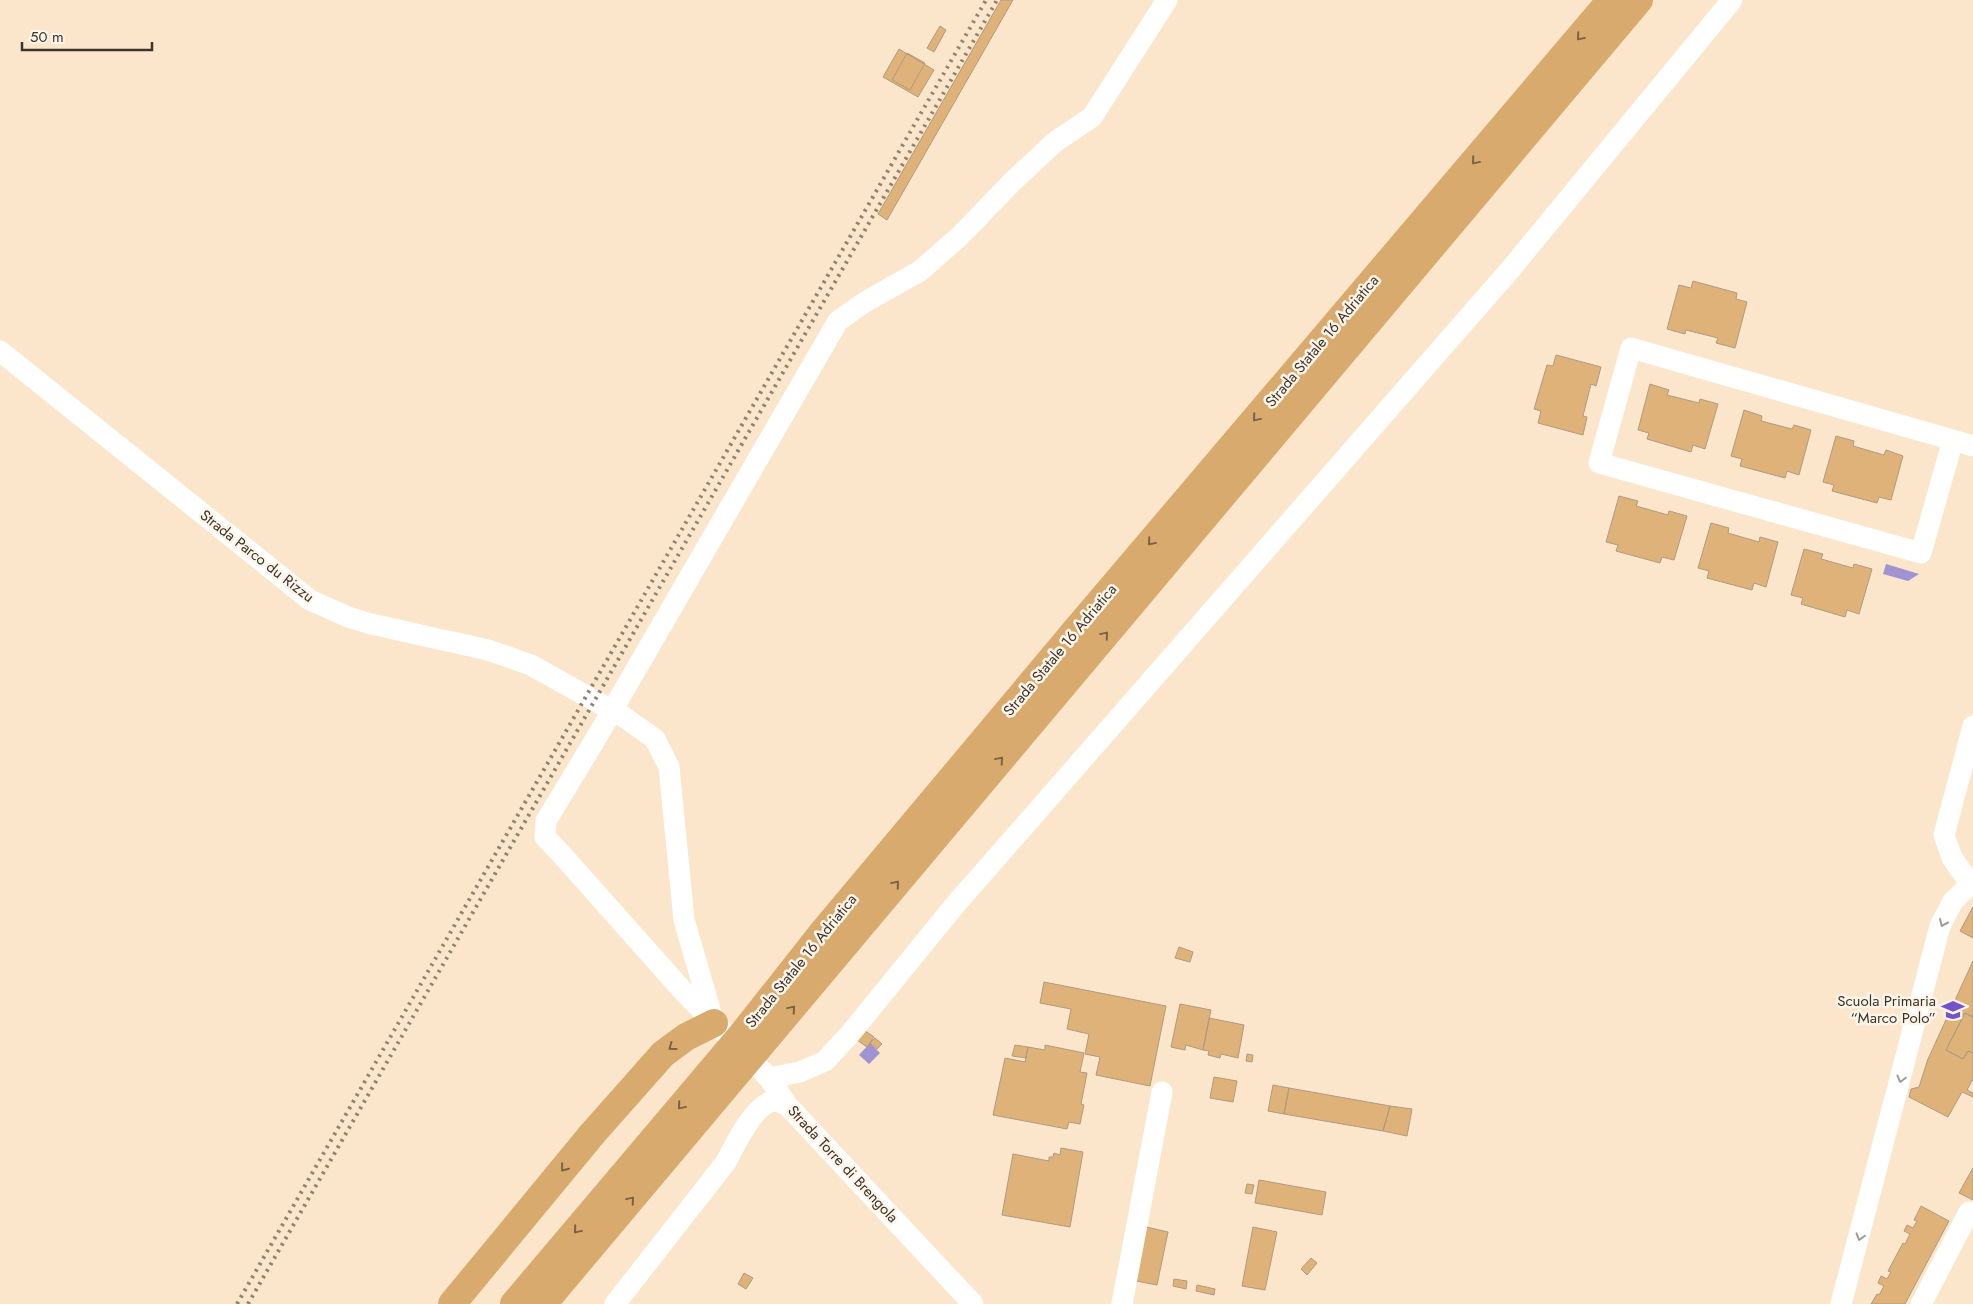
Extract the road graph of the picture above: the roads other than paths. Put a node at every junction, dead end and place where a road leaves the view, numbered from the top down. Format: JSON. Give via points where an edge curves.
{"nodes":[{"id":1,"x":1167,"y":0,"type":"edge"},
{"id":2,"x":1611,"y":0,"type":"edge"},
{"id":3,"x":1639,"y":0,"type":"edge"},
{"id":4,"x":1732,"y":0,"type":"edge"},
{"id":5,"x":0,"y":352,"type":"edge"},
{"id":6,"x":1963,"y":443,"type":"edge"},
{"id":7,"x":1973,"y":726,"type":"edge"},
{"id":8,"x":1972,"y":882,"type":"edge"},
{"id":9,"x":714,"y":1023,"type":"junction"},
{"id":10,"x":752,"y":1039,"type":"junction"},
{"id":11,"x":732,"y":1063,"type":"junction"},
{"id":12,"x":769,"y":1078,"type":"junction"},
{"id":13,"x":1162,"y":1092,"type":"dead end"},
{"id":14,"x":788,"y":1106,"type":"junction"},
{"id":15,"x":1973,"y":1214,"type":"edge"},
{"id":16,"x":452,"y":1304,"type":"edge"},
{"id":17,"x":514,"y":1304,"type":"edge"},
{"id":18,"x":543,"y":1304,"type":"edge"},
{"id":19,"x":615,"y":1304,"type":"edge"},
{"id":20,"x":972,"y":1304,"type":"edge"},
{"id":21,"x":1122,"y":1304,"type":"edge"},
{"id":22,"x":1841,"y":1304,"type":"edge"},
{"id":23,"x":1921,"y":1304,"type":"edge"}],
"edges":[{"from":1,"to":9,"type":"street","name":"Strada Torre di Brengola","via":[[1092,118],[1055,142],[920,271],[838,321],[546,821],[544,838],[564,856]]},
{"from":2,"to":10,"type":"highway","name":"Strada Statale 16 Adriatica","one_way":true,"via":[[823,932]]},
{"from":10,"to":3,"type":"highway","name":"Strada Statale 16 Adriatica","one_way":true},
{"from":4,"to":12,"type":"street","via":[[1509,271],[974,883],[850,1034],[825,1061],[800,1072]]},
{"from":5,"to":9,"type":"street","name":"Strada Parco du Rizzu","via":[[310,600],[371,624],[507,656],[531,665],[624,717],[655,739],[668,767],[684,920]]},
{"from":6,"to":6,"type":"street","via":[[1631,348],[1599,463],[1922,552]]},
{"from":7,"to":8,"type":"street","via":[[1944,835],[1952,858]]},
{"from":8,"to":22,"type":"street","one_way":true,"via":[[1953,901],[1940,926]]},
{"from":9,"to":12,"type":"street","name":"Strada Torre di Brengola"},
{"from":9,"to":16,"type":"highway","one_way":true,"via":[[662,1054]]},
{"from":10,"to":11,"type":"highway","name":"Strada Statale 16 Adriatica"},
{"from":11,"to":17,"type":"highway","name":"Strada Statale 16 Adriatica","one_way":true},
{"from":18,"to":11,"type":"highway","name":"Strada Statale 16 Adriatica","one_way":true},
{"from":12,"to":14,"type":"street","name":"Strada Torre di Brengola"},
{"from":13,"to":21,"type":"street"},
{"from":14,"to":19,"type":"street","via":[[776,1101],[768,1102],[758,1110],[726,1162]]},
{"from":14,"to":20,"type":"street","name":"Strada Torre di Brengola"},
{"from":15,"to":23,"type":"street","via":[[1970,1212]]}]}
